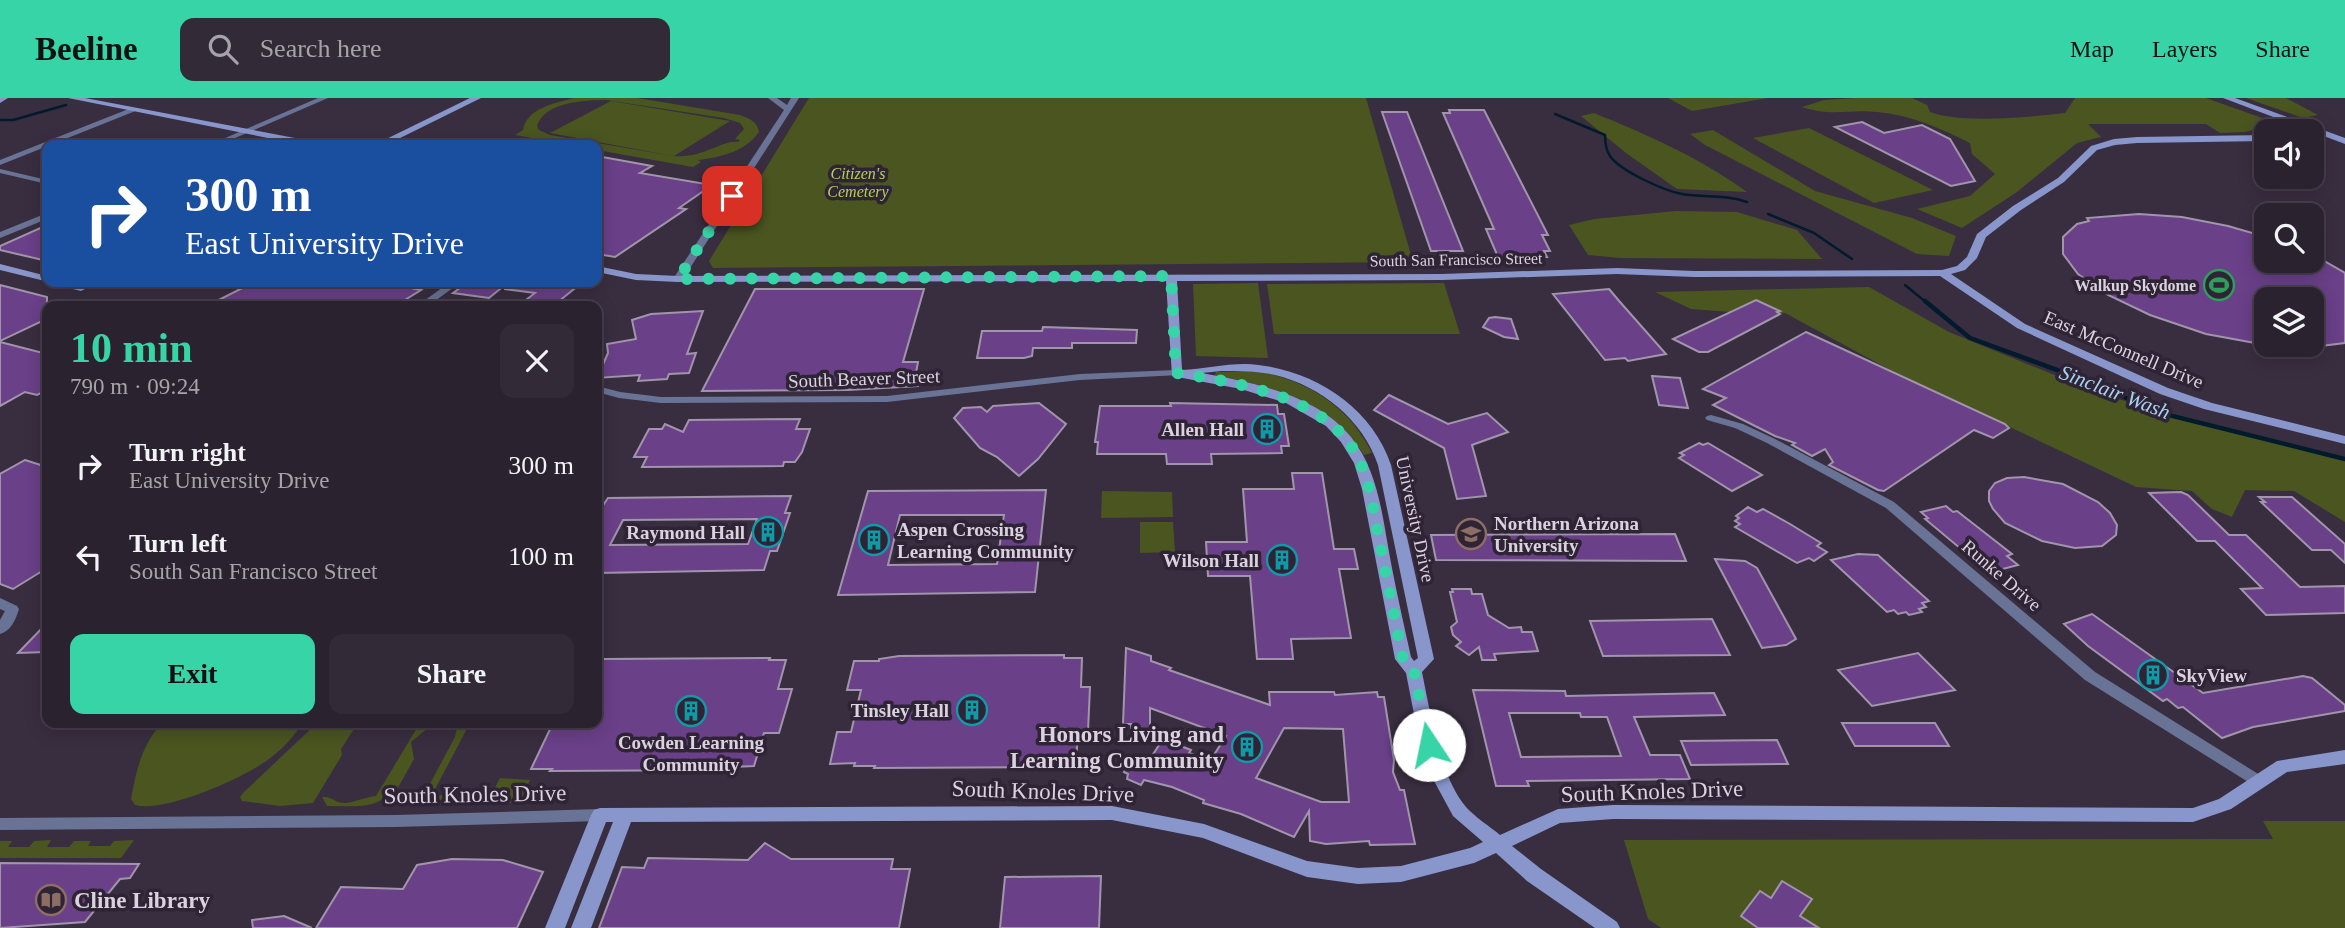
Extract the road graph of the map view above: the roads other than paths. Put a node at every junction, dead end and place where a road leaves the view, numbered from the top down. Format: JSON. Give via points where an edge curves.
{"nodes":[{"id":1,"x":72,"y":98,"type":"edge"},
{"id":2,"x":324,"y":98,"type":"edge"},
{"id":3,"x":477,"y":98,"type":"edge"},
{"id":4,"x":772,"y":98,"type":"edge"},
{"id":5,"x":795,"y":98,"type":"edge"},
{"id":6,"x":2227,"y":98,"type":"edge"},
{"id":7,"x":788,"y":109,"type":"junction"},
{"id":8,"x":134,"y":110,"type":"junction"},
{"id":9,"x":2285,"y":119,"type":"edge"},
{"id":10,"x":244,"y":132,"type":"junction"},
{"id":11,"x":2324,"y":133,"type":"edge"},
{"id":12,"x":2254,"y":138,"type":"edge"},
{"id":13,"x":58,"y":140,"type":"edge"},
{"id":14,"x":224,"y":140,"type":"edge"},
{"id":15,"x":288,"y":140,"type":"edge"},
{"id":16,"x":389,"y":140,"type":"edge"},
{"id":17,"x":2345,"y":141,"type":"edge"},
{"id":18,"x":42,"y":146,"type":"edge"},
{"id":19,"x":0,"y":163,"type":"edge"},
{"id":20,"x":0,"y":172,"type":"edge"},
{"id":21,"x":42,"y":181,"type":"edge"},
{"id":22,"x":42,"y":217,"type":"edge"},
{"id":23,"x":0,"y":235,"type":"edge"},
{"id":24,"x":0,"y":267,"type":"edge"},
{"id":25,"x":602,"y":270,"type":"edge"},
{"id":26,"x":1942,"y":273,"type":"junction"},
{"id":27,"x":1171,"y":276,"type":"junction"},
{"id":28,"x":42,"y":278,"type":"edge"},
{"id":29,"x":678,"y":279,"type":"junction"},
{"id":30,"x":449,"y":287,"type":"edge"},
{"id":31,"x":429,"y":301,"type":"edge"},
{"id":32,"x":1176,"y":373,"type":"junction"},
{"id":33,"x":602,"y":391,"type":"edge"},
{"id":34,"x":1711,"y":418,"type":"dead end"},
{"id":35,"x":2345,"y":440,"type":"edge"},
{"id":36,"x":0,"y":603,"type":"edge"},
{"id":37,"x":5,"y":624,"type":"edge"},
{"id":38,"x":1414,"y":671,"type":"junction"},
{"id":39,"x":2345,"y":757,"type":"edge"},
{"id":40,"x":2258,"y":781,"type":"junction"},
{"id":41,"x":625,"y":814,"type":"junction"},
{"id":42,"x":600,"y":815,"type":"junction"},
{"id":43,"x":0,"y":824,"type":"edge"},
{"id":44,"x":1496,"y":844,"type":"junction"},
{"id":45,"x":555,"y":928,"type":"edge"},
{"id":46,"x":581,"y":928,"type":"edge"},
{"id":47,"x":1609,"y":928,"type":"edge"}],
"edges":[{"from":1,"to":8,"type":"street"},
{"from":2,"to":10,"type":"street"},
{"from":3,"to":16,"type":"street"},
{"from":4,"to":7,"type":"street"},
{"from":5,"to":7,"type":"street"},
{"from":6,"to":9,"type":"street"},
{"from":7,"to":29,"type":"street"},
{"from":8,"to":10,"type":"street"},
{"from":8,"to":13,"type":"street"},
{"from":10,"to":14,"type":"street"},
{"from":10,"to":15,"type":"street"},
{"from":11,"to":17,"type":"street"},
{"from":12,"to":26,"type":"street","name":"South San Francisco Street","via":[[2137,140],[2094,148],[2061,180],[1981,236],[1972,258],[1961,268]]},
{"from":18,"to":19,"type":"street"},
{"from":20,"to":21,"type":"street"},
{"from":22,"to":23,"type":"street"},
{"from":24,"to":28,"type":"street"},
{"from":25,"to":29,"type":"street","name":"South San Francisco Street"},
{"from":26,"to":27,"type":"street","name":"South San Francisco Street"},
{"from":26,"to":35,"type":"street","name":"East McConnell Drive","via":[[2010,320],[2164,391]]},
{"from":27,"to":29,"type":"street","name":"South San Francisco Street"},
{"from":27,"to":32,"type":"street"},
{"from":30,"to":31,"type":"street"},
{"from":32,"to":33,"type":"street","name":"South Beaver Street","via":[[1080,377],[887,399],[661,400]]},
{"from":32,"to":38,"type":"street","name":"University Drive","via":[[1280,396],[1346,439],[1360,460],[1369,489],[1403,659]]},
{"from":32,"to":38,"type":"street","name":"University Drive","via":[[1213,368],[1276,370],[1334,395],[1362,422],[1381,453],[1426,660]]},
{"from":34,"to":40,"type":"street","name":"Runke Drive","via":[[1771,441],[1890,505],[2091,676]]},
{"from":36,"to":37,"type":"street","via":[[12,610]]},
{"from":38,"to":44,"type":"street","name":"University Drive","via":[[1429,745],[1442,779],[1459,811]]},
{"from":39,"to":40,"type":"street","name":"South Knoles Drive","via":[[2283,766]]},
{"from":40,"to":44,"type":"street","name":"South Knoles Drive","via":[[2213,810],[2180,816],[1613,812],[1558,816]]},
{"from":41,"to":42,"type":"street","name":"South Knoles Drive"},
{"from":41,"to":44,"type":"street","name":"South Knoles Drive","via":[[1112,813],[1204,831],[1307,869],[1357,876],[1401,874],[1474,855]]},
{"from":41,"to":46,"type":"street"},
{"from":42,"to":43,"type":"street","name":"South Knoles Drive"},
{"from":42,"to":45,"type":"street"},
{"from":44,"to":47,"type":"street","name":"University Drive"}]}
